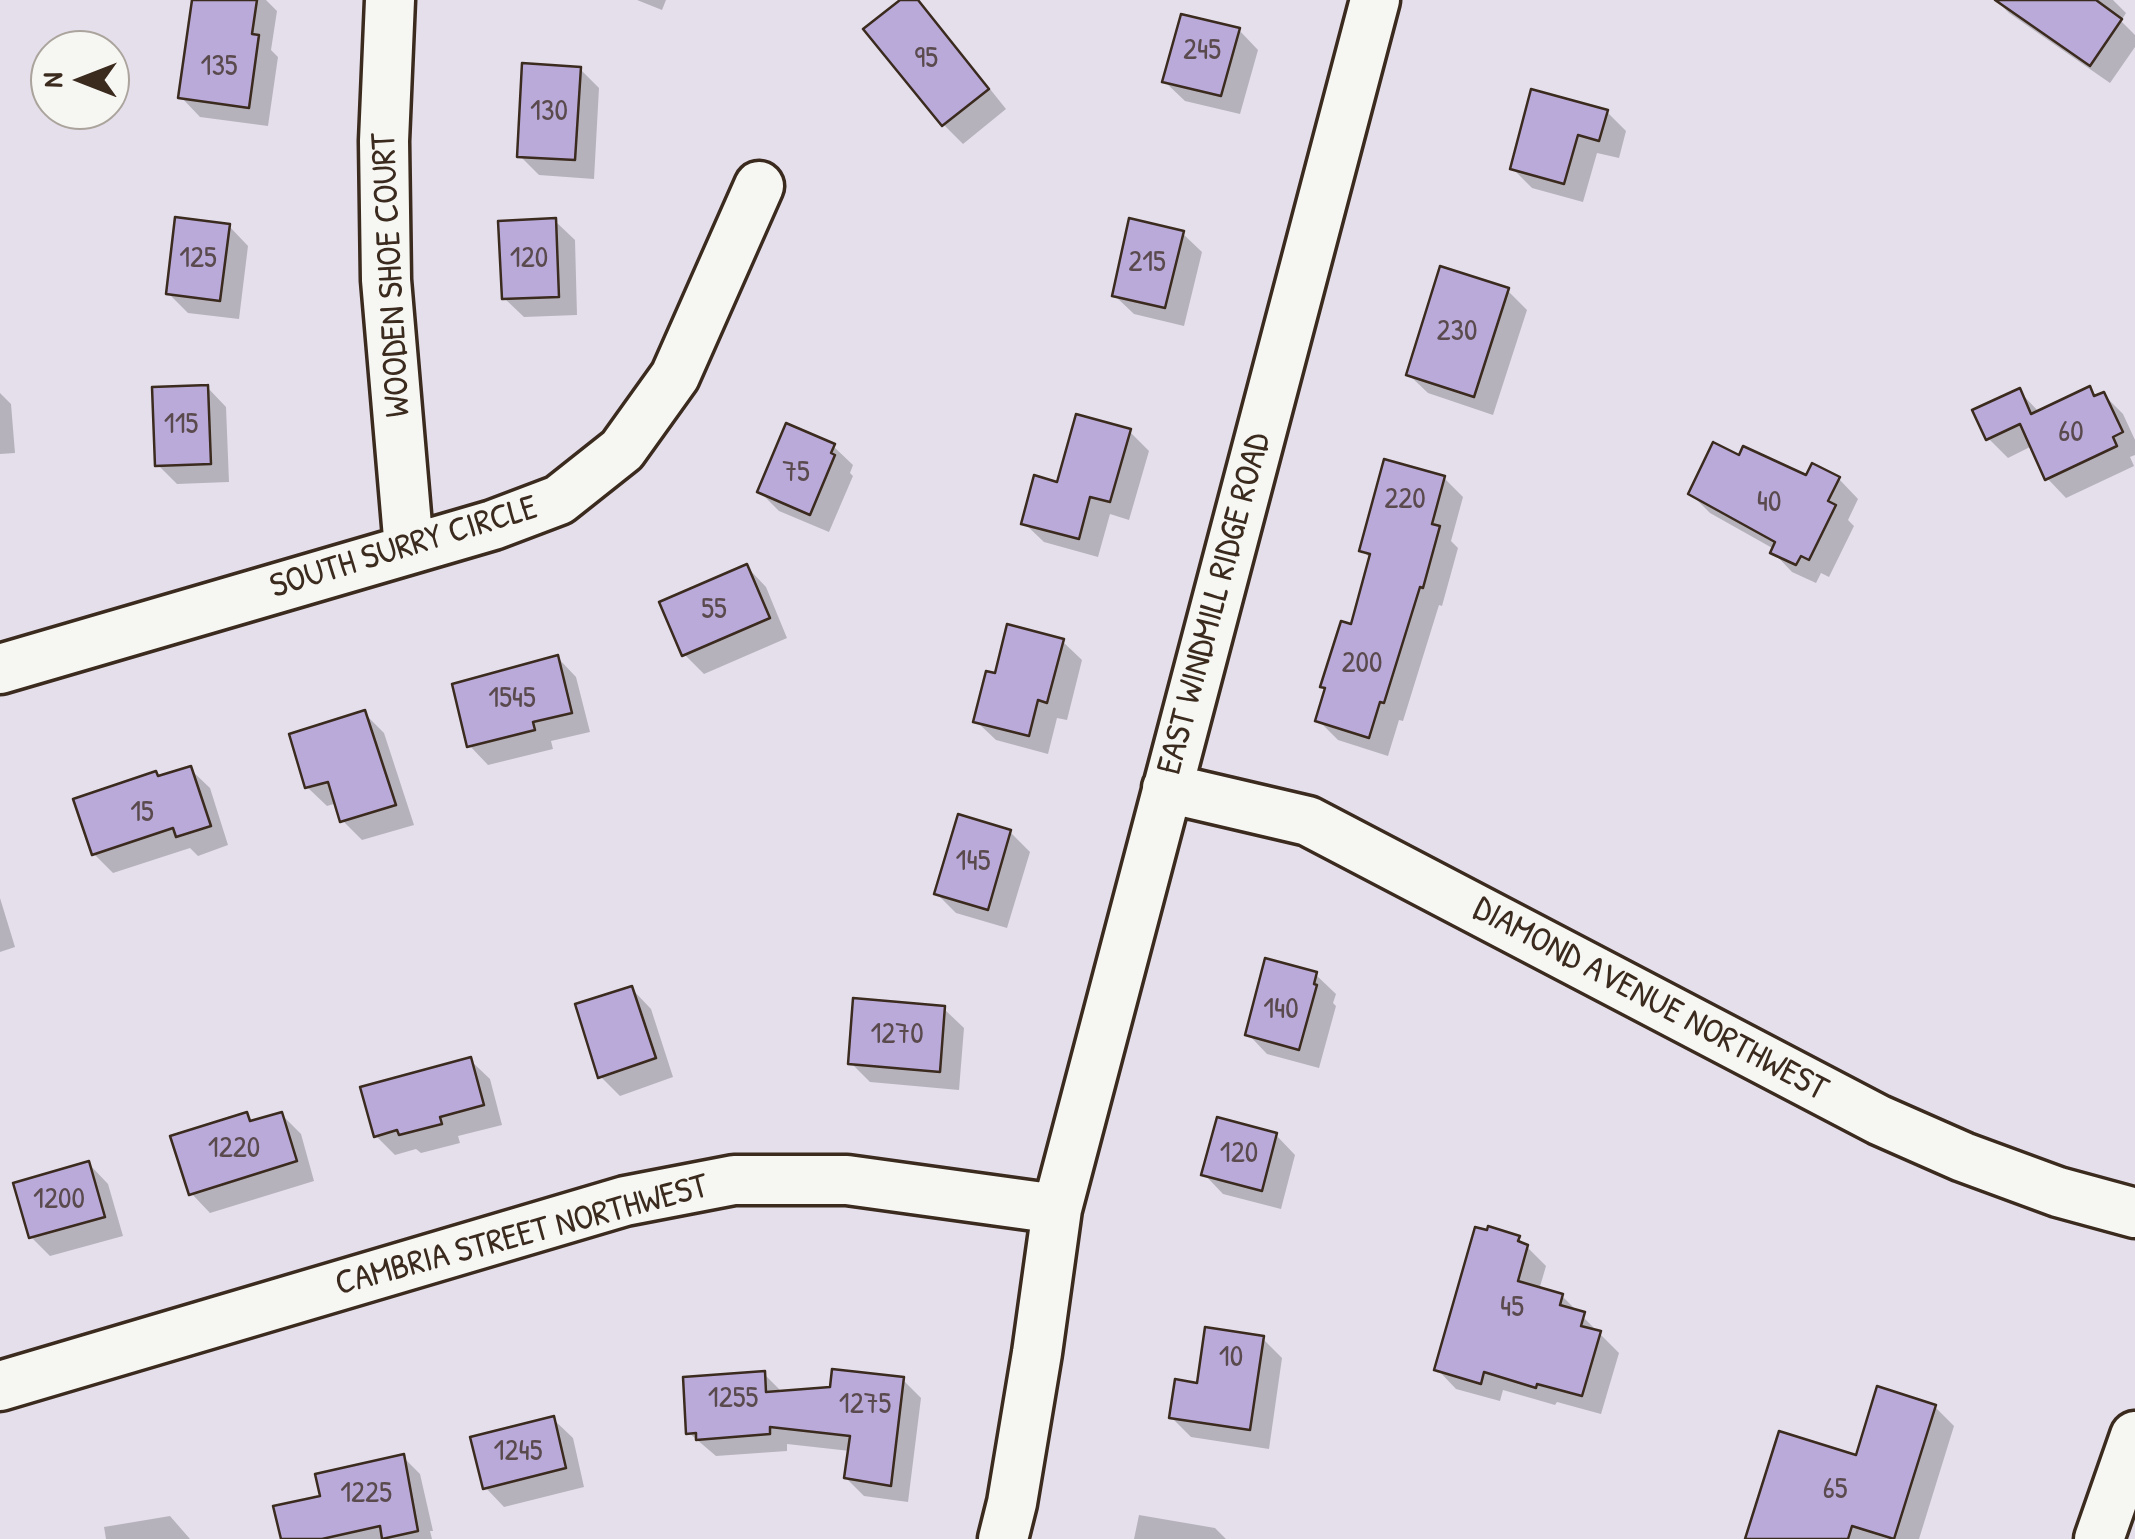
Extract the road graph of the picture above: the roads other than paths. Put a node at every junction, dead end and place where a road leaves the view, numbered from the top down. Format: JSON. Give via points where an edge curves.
{"nodes":[{"id":1,"x":390,"y":0,"type":"edge"},
{"id":2,"x":1374,"y":0,"type":"edge"},
{"id":3,"x":759,"y":186,"type":"dead end"},
{"id":4,"x":410,"y":549,"type":"junction"},
{"id":5,"x":0,"y":669,"type":"edge"},
{"id":6,"x":1166,"y":788,"type":"junction"},
{"id":7,"x":1056,"y":1209,"type":"junction"},
{"id":8,"x":2135,"y":1213,"type":"edge"},
{"id":9,"x":0,"y":1386,"type":"edge"},
{"id":10,"x":2135,"y":1436,"type":"edge"},
{"id":11,"x":1003,"y":1539,"type":"edge"},
{"id":12,"x":2099,"y":1539,"type":"edge"}],
"edges":[{"from":1,"to":4,"type":"street","name":"WOODEN SHOE COURT","via":[[386,280]]},
{"from":2,"to":6,"type":"street","name":"EAST WINDMILL RIDGE ROAD"},
{"from":3,"to":4,"type":"street","name":"SOUTH SURRY CIRCLE","via":[[675,376],[622,450],[559,500]]},
{"from":4,"to":5,"type":"street","name":"SOUTH SURRY CIRCLE"},
{"from":6,"to":7,"type":"street","name":"EAST WINDMILL RIDGE ROAD"},
{"from":6,"to":8,"type":"street","name":"DIAMOND AVENUE NORTHWEST","via":[[1308,821],[1879,1120],[2058,1192]]},
{"from":7,"to":9,"type":"street","name":"CAMBRIA STREET NORTHWEST","via":[[846,1180],[734,1180],[625,1201]]},
{"from":7,"to":11,"type":"street","name":"EAST WINDMILL RIDGE ROAD"},
{"from":10,"to":12,"type":"street"}]}
